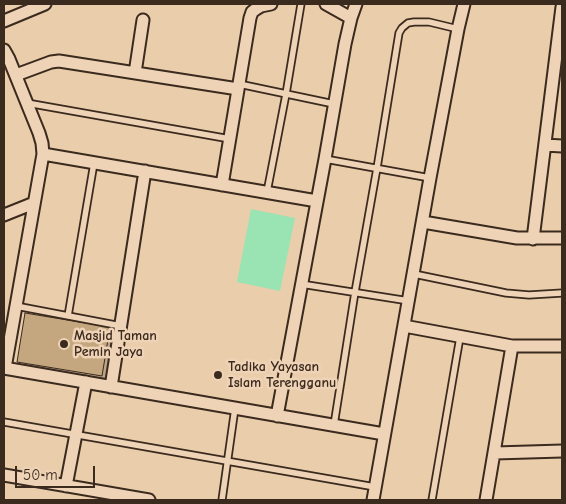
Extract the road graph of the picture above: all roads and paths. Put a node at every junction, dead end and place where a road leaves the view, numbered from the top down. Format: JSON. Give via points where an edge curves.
{"nodes":[{"id":1,"x":45,"y":4,"type":"edge"},
{"id":2,"x":271,"y":4,"type":"edge"},
{"id":3,"x":301,"y":4,"type":"edge"},
{"id":4,"x":326,"y":4,"type":"edge"},
{"id":5,"x":356,"y":4,"type":"edge"},
{"id":6,"x":464,"y":4,"type":"edge"},
{"id":7,"x":253,"y":6,"type":"edge"},
{"id":8,"x":562,"y":7,"type":"edge"},
{"id":9,"x":350,"y":18,"type":"junction"},
{"id":10,"x":143,"y":20,"type":"dead end"},
{"id":11,"x":4,"y":21,"type":"edge"},
{"id":12,"x":458,"y":29,"type":"junction"},
{"id":13,"x":4,"y":50,"type":"edge"},
{"id":14,"x":560,"y":50,"type":"edge"},
{"id":15,"x":135,"y":73,"type":"junction"},
{"id":16,"x":16,"y":75,"type":"junction"},
{"id":17,"x":239,"y":87,"type":"junction"},
{"id":18,"x":286,"y":94,"type":"junction"},
{"id":19,"x":28,"y":104,"type":"junction"},
{"id":20,"x":334,"y":104,"type":"junction"},
{"id":21,"x":230,"y":139,"type":"junction"},
{"id":22,"x":545,"y":145,"type":"junction"},
{"id":23,"x":562,"y":146,"type":"edge"},
{"id":24,"x":43,"y":154,"type":"junction"},
{"id":25,"x":325,"y":159,"type":"junction"},
{"id":26,"x":94,"y":163,"type":"junction"},
{"id":27,"x":377,"y":168,"type":"junction"},
{"id":28,"x":145,"y":171,"type":"junction"},
{"id":29,"x":430,"y":178,"type":"junction"},
{"id":30,"x":222,"y":185,"type":"junction"},
{"id":31,"x":267,"y":192,"type":"junction"},
{"id":32,"x":317,"y":201,"type":"junction"},
{"id":33,"x":34,"y":203,"type":"junction"},
{"id":34,"x":4,"y":214,"type":"edge"},
{"id":35,"x":423,"y":222,"type":"junction"},
{"id":36,"x":562,"y":238,"type":"edge"},
{"id":37,"x":533,"y":239,"type":"junction"},
{"id":38,"x":414,"y":274,"type":"junction"},
{"id":39,"x":301,"y":284,"type":"junction"},
{"id":40,"x":355,"y":292,"type":"junction"},
{"id":41,"x":562,"y":293,"type":"edge"},
{"id":42,"x":409,"y":301,"type":"junction"},
{"id":43,"x":16,"y":306,"type":"junction"},
{"id":44,"x":68,"y":316,"type":"junction"},
{"id":45,"x":121,"y":326,"type":"junction"},
{"id":46,"x":404,"y":326,"type":"junction"},
{"id":47,"x":460,"y":337,"type":"junction"},
{"id":48,"x":512,"y":346,"type":"junction"},
{"id":49,"x":562,"y":346,"type":"edge"},
{"id":50,"x":4,"y":368,"type":"edge"},
{"id":51,"x":86,"y":382,"type":"junction"},
{"id":52,"x":111,"y":387,"type":"junction"},
{"id":53,"x":235,"y":408,"type":"junction"},
{"id":54,"x":278,"y":416,"type":"junction"},
{"id":55,"x":4,"y":422,"type":"edge"},
{"id":56,"x":334,"y":425,"type":"junction"},
{"id":57,"x":384,"y":434,"type":"junction"},
{"id":58,"x":76,"y":435,"type":"junction"},
{"id":59,"x":562,"y":451,"type":"edge"},
{"id":60,"x":495,"y":453,"type":"junction"},
{"id":61,"x":227,"y":461,"type":"junction"},
{"id":62,"x":4,"y":475,"type":"edge"},
{"id":63,"x":66,"y":486,"type":"junction"},
{"id":64,"x":375,"y":487,"type":"junction"},
{"id":65,"x":150,"y":500,"type":"edge"},
{"id":66,"x":222,"y":500,"type":"edge"},
{"id":67,"x":373,"y":500,"type":"edge"},
{"id":68,"x":432,"y":500,"type":"edge"},
{"id":69,"x":486,"y":500,"type":"edge"}],
"edges":[{"from":1,"to":11,"type":"street"},
{"from":2,"to":7,"type":"street"},
{"from":3,"to":18,"type":"lane"},
{"from":4,"to":9,"type":"street"},
{"from":5,"to":9,"type":"street"},
{"from":6,"to":12,"type":"street"},
{"from":7,"to":17,"type":"street"},
{"from":8,"to":14,"type":"street"},
{"from":9,"to":20,"type":"street"},
{"from":10,"to":15,"type":"street"},
{"from":12,"to":27,"type":"lane","via":[[421,21],[408,23],[399,33]]},
{"from":12,"to":29,"type":"street"},
{"from":13,"to":16,"type":"street"},
{"from":14,"to":22,"type":"street"},
{"from":15,"to":16,"type":"street","via":[[59,61]]},
{"from":15,"to":17,"type":"street"},
{"from":16,"to":19,"type":"street"},
{"from":17,"to":18,"type":"lane"},
{"from":17,"to":21,"type":"street"},
{"from":18,"to":20,"type":"lane"},
{"from":18,"to":31,"type":"lane"},
{"from":19,"to":21,"type":"lane"},
{"from":19,"to":24,"type":"street"},
{"from":20,"to":25,"type":"street"},
{"from":21,"to":30,"type":"street"},
{"from":22,"to":23,"type":"street"},
{"from":22,"to":37,"type":"street"},
{"from":24,"to":26,"type":"street"},
{"from":24,"to":33,"type":"street"},
{"from":25,"to":27,"type":"lane"},
{"from":25,"to":32,"type":"street"},
{"from":26,"to":28,"type":"street"},
{"from":26,"to":44,"type":"lane"},
{"from":27,"to":29,"type":"lane"},
{"from":27,"to":40,"type":"lane"},
{"from":28,"to":30,"type":"street"},
{"from":28,"to":45,"type":"street"},
{"from":29,"to":35,"type":"street"},
{"from":30,"to":31,"type":"street"},
{"from":31,"to":32,"type":"street"},
{"from":32,"to":39,"type":"street"},
{"from":33,"to":34,"type":"street"},
{"from":33,"to":43,"type":"street"},
{"from":35,"to":37,"type":"street"},
{"from":35,"to":38,"type":"street"},
{"from":36,"to":37,"type":"street"},
{"from":38,"to":41,"type":"lane","via":[[506,293]]},
{"from":38,"to":42,"type":"street"},
{"from":39,"to":40,"type":"lane"},
{"from":39,"to":54,"type":"street"},
{"from":40,"to":42,"type":"lane"},
{"from":40,"to":56,"type":"lane"},
{"from":42,"to":46,"type":"street"},
{"from":43,"to":44,"type":"lane"},
{"from":43,"to":50,"type":"street"},
{"from":44,"to":45,"type":"lane"},
{"from":45,"to":52,"type":"street"},
{"from":46,"to":47,"type":"street"},
{"from":46,"to":57,"type":"street"},
{"from":47,"to":48,"type":"street"},
{"from":47,"to":68,"type":"lane"},
{"from":48,"to":49,"type":"street"},
{"from":48,"to":60,"type":"street"},
{"from":50,"to":51,"type":"street"},
{"from":51,"to":52,"type":"street"},
{"from":51,"to":58,"type":"street"},
{"from":52,"to":53,"type":"street"},
{"from":53,"to":54,"type":"street"},
{"from":53,"to":61,"type":"lane"},
{"from":54,"to":56,"type":"street"},
{"from":55,"to":58,"type":"lane"},
{"from":56,"to":57,"type":"street"},
{"from":57,"to":64,"type":"street"},
{"from":58,"to":61,"type":"lane"},
{"from":58,"to":63,"type":"street"},
{"from":59,"to":60,"type":"street"},
{"from":60,"to":69,"type":"street"},
{"from":61,"to":64,"type":"lane"},
{"from":61,"to":66,"type":"lane"},
{"from":62,"to":63,"type":"street"},
{"from":63,"to":65,"type":"street"},
{"from":64,"to":67,"type":"street"}]}
